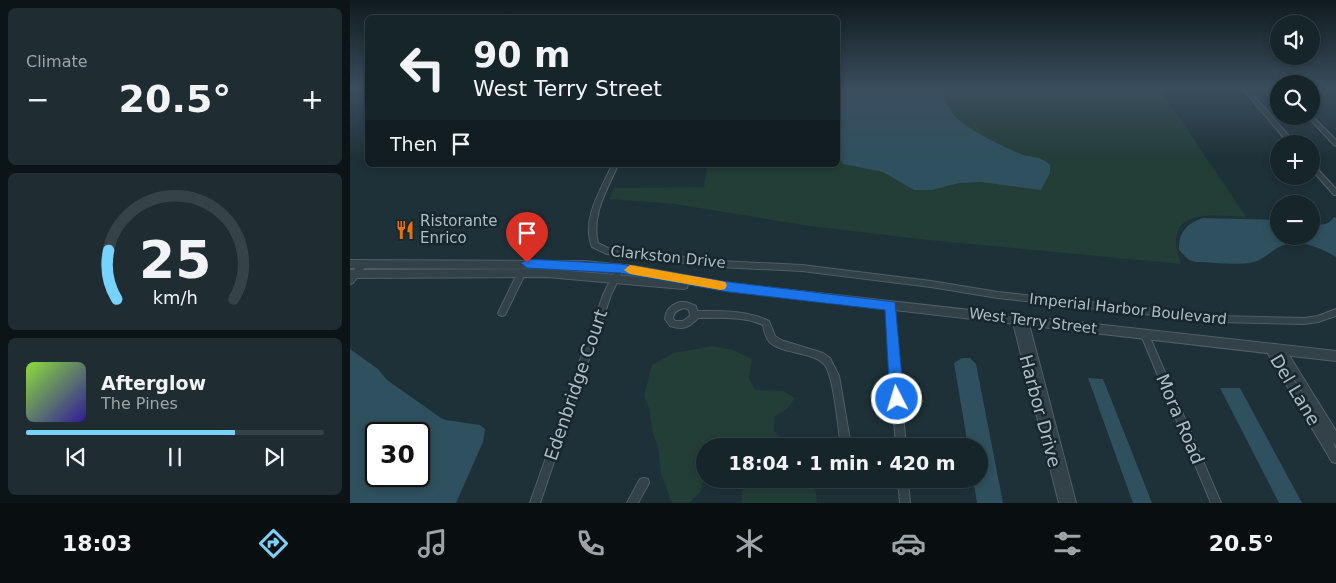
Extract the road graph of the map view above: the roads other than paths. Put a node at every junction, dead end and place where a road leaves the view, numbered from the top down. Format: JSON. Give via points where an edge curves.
{"nodes":[{"id":1,"x":1266,"y":112,"type":"edge"},
{"id":2,"x":1318,"y":125,"type":"edge"},
{"id":3,"x":1285,"y":135,"type":"edge"},
{"id":4,"x":1336,"y":144,"type":"edge"},
{"id":5,"x":614,"y":167,"type":"edge"},
{"id":6,"x":1320,"y":175,"type":"edge"},
{"id":7,"x":1336,"y":193,"type":"edge"},
{"id":8,"x":350,"y":264,"type":"edge"},
{"id":9,"x":363,"y":264,"type":"junction"},
{"id":10,"x":522,"y":272,"type":"junction"},
{"id":11,"x":826,"y":272,"type":"joint"},
{"id":12,"x":618,"y":273,"type":"junction"},
{"id":13,"x":352,"y":276,"type":"edge"},
{"id":14,"x":891,"y":306,"type":"junction"},
{"id":15,"x":1336,"y":312,"type":"edge"},
{"id":16,"x":502,"y":313,"type":"dead end"},
{"id":17,"x":695,"y":314,"type":"dead end"},
{"id":18,"x":1020,"y":320,"type":"junction"},
{"id":19,"x":1145,"y":334,"type":"junction"},
{"id":20,"x":1276,"y":349,"type":"junction"},
{"id":21,"x":1336,"y":356,"type":"edge"},
{"id":22,"x":845,"y":438,"type":"edge"},
{"id":23,"x":900,"y":438,"type":"edge"},
{"id":24,"x":1336,"y":440,"type":"edge"},
{"id":25,"x":1336,"y":458,"type":"edge"},
{"id":26,"x":644,"y":483,"type":"dead end"},
{"id":27,"x":904,"y":488,"type":"edge"},
{"id":28,"x":535,"y":503,"type":"edge"},
{"id":29,"x":632,"y":503,"type":"edge"},
{"id":30,"x":905,"y":503,"type":"edge"},
{"id":31,"x":1064,"y":503,"type":"edge"},
{"id":32,"x":1071,"y":503,"type":"edge"},
{"id":33,"x":1216,"y":503,"type":"edge"}],
"edges":[{"from":1,"to":3,"type":"street"},
{"from":2,"to":4,"type":"street"},
{"from":5,"to":11,"type":"street","name":"Clarkston Drive","via":[[592,226],[593,240],[600,249],[720,264]]},
{"from":6,"to":7,"type":"street"},
{"from":8,"to":9,"type":"street","name":"West Terry Street"},
{"from":9,"to":12,"type":"street","name":"West Terry Street","via":[[527,263]]},
{"from":9,"to":13,"type":"street"},
{"from":10,"to":12,"type":"street","name":"West Terry Street"},
{"from":10,"to":13,"type":"street","name":"West Terry Street"},
{"from":10,"to":16,"type":"street"},
{"from":11,"to":15,"type":"street","name":"Imperial Harbor Boulevard","via":[[1217,319],[1304,321]]},
{"from":12,"to":14,"type":"street","name":"West Terry Street","via":[[707,287]]},
{"from":12,"to":28,"type":"street","name":"Edenbridge Court","via":[[607,295]]},
{"from":14,"to":18,"type":"street","name":"West Terry Street"},
{"from":14,"to":23,"type":"street"},
{"from":17,"to":22,"type":"street","via":[[758,319],[766,323],[771,338],[778,343],[827,361],[835,376]]},
{"from":18,"to":19,"type":"street","name":"West Terry Street"},
{"from":18,"to":31,"type":"street","name":"Harbor Drive"},
{"from":18,"to":32,"type":"street","name":"Harbor Drive"},
{"from":19,"to":20,"type":"street","name":"West Terry Street"},
{"from":19,"to":33,"type":"street","name":"Mora Road"},
{"from":20,"to":21,"type":"street","name":"West Terry Street"},
{"from":20,"to":24,"type":"street"},
{"from":20,"to":25,"type":"street","name":"Del Lane"},
{"from":26,"to":29,"type":"street"},
{"from":27,"to":30,"type":"street"}]}
